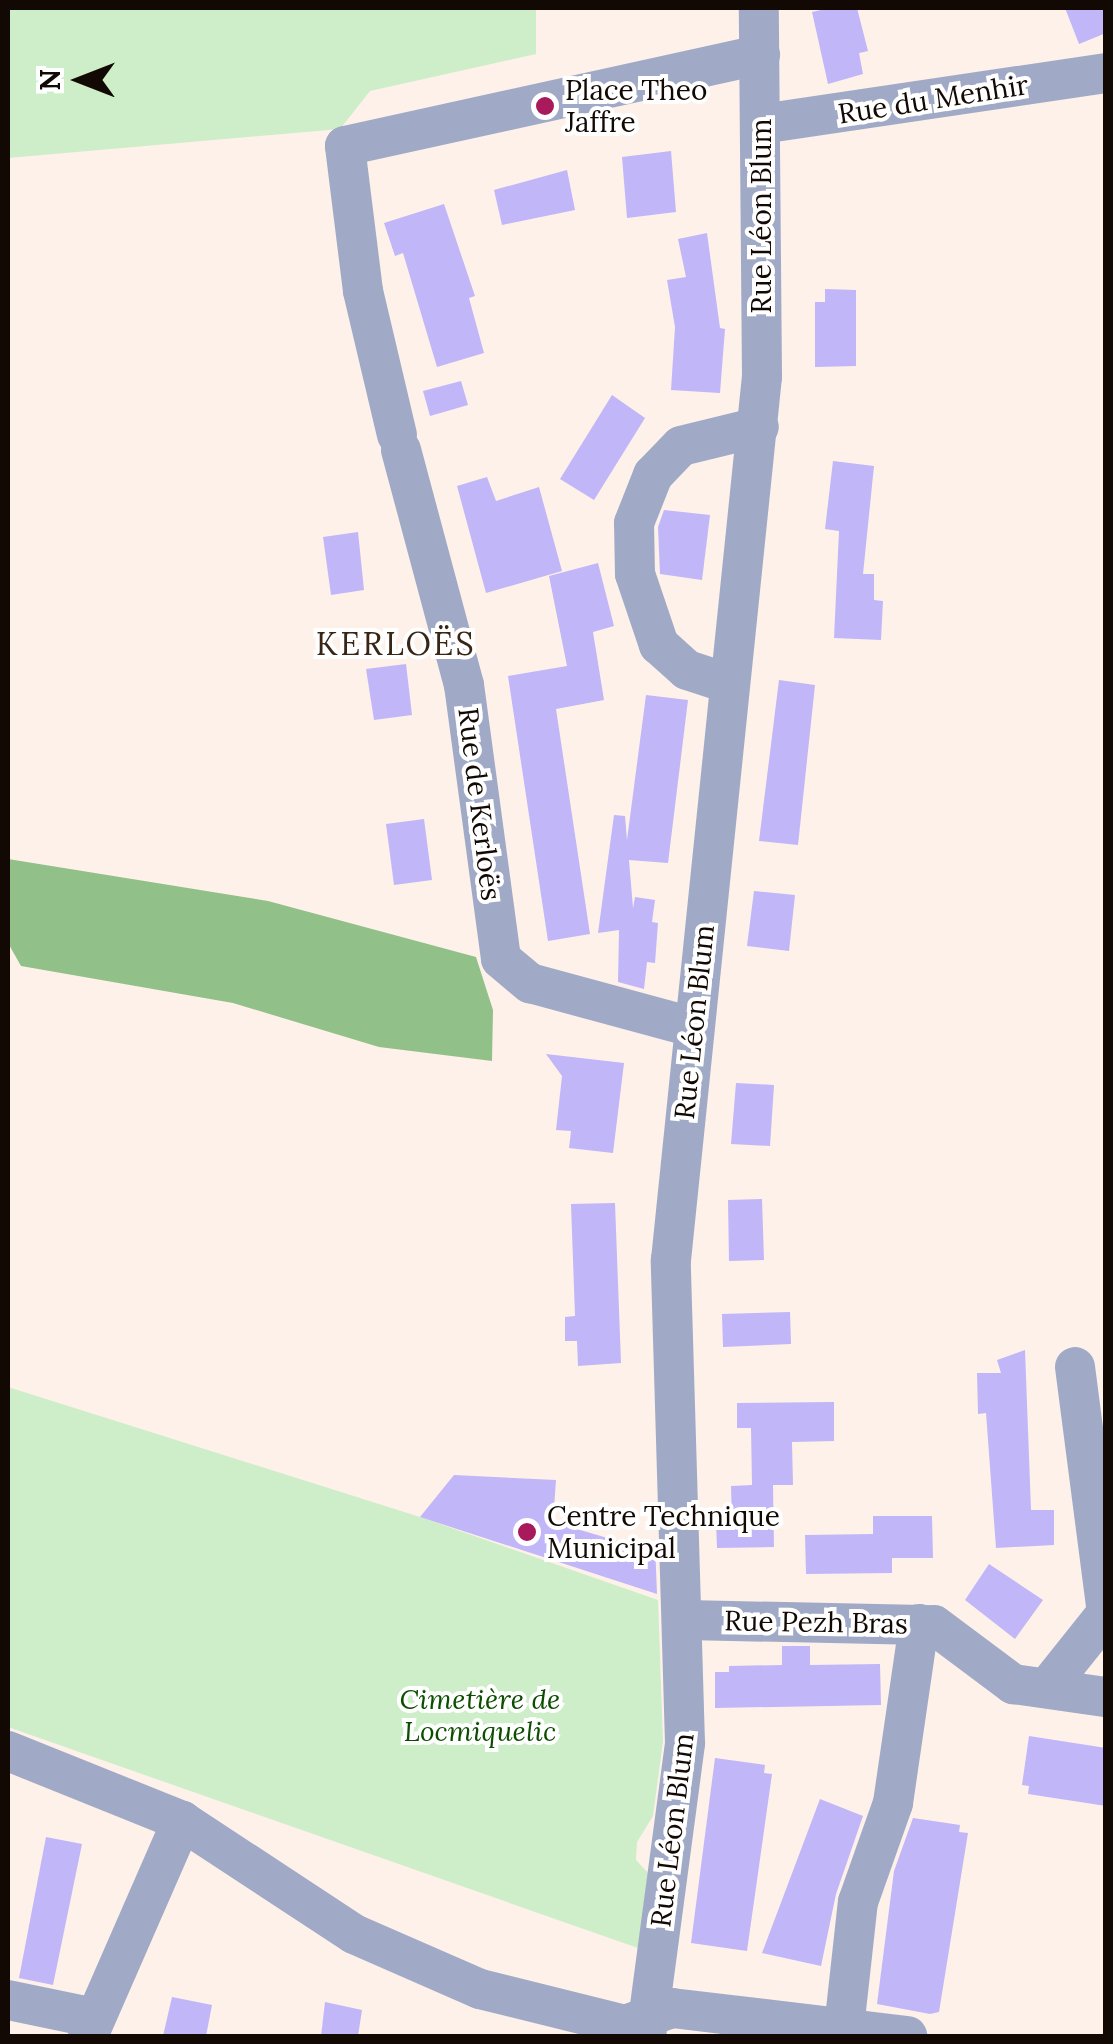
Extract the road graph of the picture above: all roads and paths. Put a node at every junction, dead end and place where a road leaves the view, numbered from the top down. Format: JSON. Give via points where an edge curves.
{"nodes":[{"id":1,"x":759,"y":8,"type":"edge"},
{"id":2,"x":760,"y":56,"type":"junction"},
{"id":3,"x":1106,"y":73,"type":"edge"},
{"id":4,"x":761,"y":124,"type":"junction"},
{"id":5,"x":759,"y":428,"type":"junction"},
{"id":6,"x":730,"y":684,"type":"junction"},
{"id":7,"x":692,"y":1027,"type":"junction"},
{"id":8,"x":1075,"y":1366,"type":"dead end"},
{"id":9,"x":1106,"y":1611,"type":"edge"},
{"id":10,"x":686,"y":1620,"type":"junction"},
{"id":11,"x":919,"y":1624,"type":"junction"},
{"id":12,"x":1047,"y":1688,"type":"junction"},
{"id":13,"x":1106,"y":1697,"type":"edge"},
{"id":14,"x":8,"y":1751,"type":"edge"},
{"id":15,"x":182,"y":1821,"type":"junction"},
{"id":16,"x":8,"y":2000,"type":"edge"},
{"id":17,"x":647,"y":2025,"type":"edge"},
{"id":18,"x":91,"y":2027,"type":"edge"},
{"id":19,"x":844,"y":2028,"type":"junction"},
{"id":20,"x":907,"y":2036,"type":"edge"}],
"edges":[{"from":1,"to":2,"type":"street","name":"Rue Léon Blum"},
{"from":2,"to":4,"type":"street","name":"Rue Léon Blum"},
{"from":2,"to":7,"type":"street","name":"Rue de Kerloës","via":[[345,146],[363,292],[464,685],[501,959],[530,983]]},
{"from":3,"to":4,"type":"street","name":"Rue du Menhir"},
{"from":4,"to":5,"type":"street","name":"Rue Léon Blum"},
{"from":5,"to":6,"type":"street","name":"Rue Léon Blum"},
{"from":5,"to":6,"type":"street","via":[[681,446],[653,474],[634,523],[635,574],[659,645],[687,670]]},
{"from":6,"to":7,"type":"street","name":"Rue Léon Blum"},
{"from":7,"to":10,"type":"street","name":"Rue Léon Blum","via":[[671,1260]]},
{"from":8,"to":9,"type":"street"},
{"from":9,"to":12,"type":"street"},
{"from":10,"to":11,"type":"street","name":"Rue Pezh Bras"},
{"from":10,"to":17,"type":"street","name":"Rue Léon Blum","via":[[684,1743]]},
{"from":11,"to":12,"type":"street","name":"Rue Pezh Bras","via":[[934,1625],[1012,1684]]},
{"from":11,"to":19,"type":"street","via":[[893,1803],[858,1902]]},
{"from":12,"to":13,"type":"street","name":"Rue Pezh Bras"},
{"from":14,"to":15,"type":"street"},
{"from":15,"to":17,"type":"street","via":[[354,1934],[480,1988],[596,2021]]},
{"from":15,"to":18,"type":"street"},
{"from":16,"to":18,"type":"street"},
{"from":17,"to":19,"type":"street","via":[[672,2008]]},
{"from":19,"to":20,"type":"street"}]}
